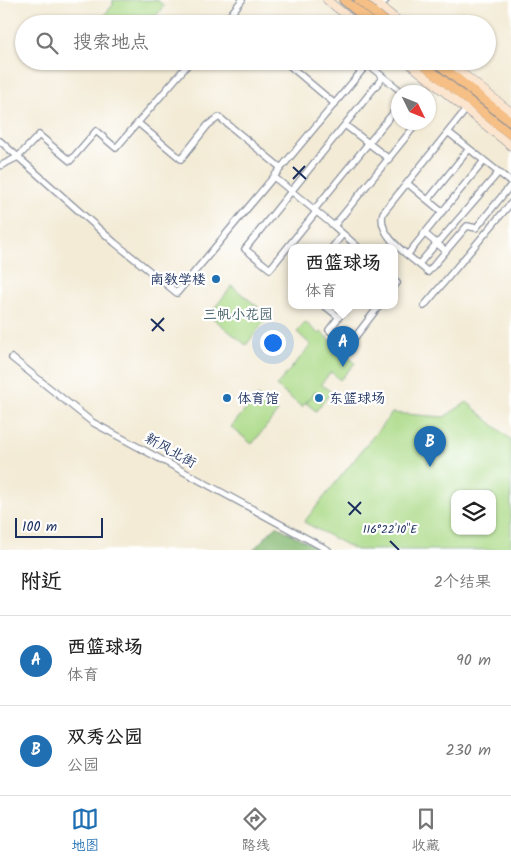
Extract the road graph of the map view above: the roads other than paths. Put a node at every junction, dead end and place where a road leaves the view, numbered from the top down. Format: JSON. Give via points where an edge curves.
{"nodes":[{"id":1,"x":242,"y":0,"type":"edge"},
{"id":2,"x":327,"y":0,"type":"edge"},
{"id":3,"x":344,"y":0,"type":"edge"},
{"id":4,"x":358,"y":0,"type":"edge"},
{"id":5,"x":372,"y":0,"type":"edge"},
{"id":6,"x":380,"y":6,"type":"edge"},
{"id":7,"x":231,"y":15,"type":"edge"},
{"id":8,"x":345,"y":15,"type":"edge"},
{"id":9,"x":362,"y":15,"type":"edge"},
{"id":10,"x":391,"y":15,"type":"edge"},
{"id":11,"x":183,"y":70,"type":"edge"},
{"id":12,"x":295,"y":70,"type":"edge"},
{"id":13,"x":363,"y":70,"type":"edge"},
{"id":14,"x":376,"y":70,"type":"edge"},
{"id":15,"x":418,"y":70,"type":"edge"},
{"id":16,"x":429,"y":70,"type":"edge"},
{"id":17,"x":446,"y":70,"type":"edge"},
{"id":18,"x":459,"y":70,"type":"edge"},
{"id":19,"x":383,"y":77,"type":"junction"},
{"id":20,"x":393,"y":85,"type":"edge"},
{"id":21,"x":335,"y":104,"type":"junction"},
{"id":22,"x":469,"y":107,"type":"junction"},
{"id":23,"x":511,"y":112,"type":"edge"},
{"id":24,"x":391,"y":116,"type":"edge"},
{"id":25,"x":511,"y":122,"type":"edge"},
{"id":26,"x":138,"y":123,"type":"junction"},
{"id":27,"x":345,"y":125,"type":"junction"},
{"id":28,"x":412,"y":130,"type":"edge"},
{"id":29,"x":448,"y":132,"type":"junction"},
{"id":30,"x":511,"y":136,"type":"edge"},
{"id":31,"x":0,"y":141,"type":"edge"},
{"id":32,"x":369,"y":144,"type":"junction"},
{"id":33,"x":511,"y":146,"type":"edge"},
{"id":34,"x":469,"y":149,"type":"junction"},
{"id":35,"x":18,"y":158,"type":"junction"},
{"id":36,"x":389,"y":159,"type":"junction"},
{"id":37,"x":484,"y":161,"type":"junction"},
{"id":38,"x":0,"y":166,"type":"edge"},
{"id":39,"x":281,"y":168,"type":"junction"},
{"id":40,"x":498,"y":172,"type":"junction"},
{"id":41,"x":274,"y":177,"type":"junction"},
{"id":42,"x":408,"y":183,"type":"junction"},
{"id":43,"x":511,"y":183,"type":"edge"},
{"id":44,"x":291,"y":191,"type":"junction"},
{"id":45,"x":428,"y":200,"type":"junction"},
{"id":46,"x":511,"y":202,"type":"edge"},
{"id":47,"x":315,"y":211,"type":"junction"},
{"id":48,"x":442,"y":212,"type":"junction"},
{"id":49,"x":334,"y":226,"type":"junction"},
{"id":50,"x":424,"y":234,"type":"junction"},
{"id":51,"x":342,"y":235,"type":"junction"},
{"id":52,"x":289,"y":244,"type":"edge"},
{"id":53,"x":335,"y":244,"type":"edge"},
{"id":54,"x":354,"y":244,"type":"edge"},
{"id":55,"x":437,"y":244,"type":"junction"},
{"id":56,"x":288,"y":246,"type":"edge"},
{"id":57,"x":446,"y":251,"type":"junction"},
{"id":58,"x":408,"y":254,"type":"junction"},
{"id":59,"x":419,"y":264,"type":"junction"},
{"id":60,"x":424,"y":306,"type":"dead end"},
{"id":61,"x":329,"y":309,"type":"edge"},
{"id":62,"x":346,"y":309,"type":"edge"},
{"id":63,"x":377,"y":309,"type":"edge"},
{"id":64,"x":339,"y":317,"type":"junction"},
{"id":65,"x":12,"y":358,"type":"dead end"},
{"id":66,"x":328,"y":550,"type":"edge"}],
"edges":[{"from":1,"to":7,"type":"street"},
{"from":2,"to":8,"type":"street"},
{"from":3,"to":9,"type":"main road"},
{"from":4,"to":6,"type":"main road"},
{"from":5,"to":6,"type":"street"},
{"from":6,"to":10,"type":"street"},
{"from":11,"to":26,"type":"street"},
{"from":12,"to":21,"type":"street"},
{"from":13,"to":21,"type":"street"},
{"from":14,"to":19,"type":"street"},
{"from":15,"to":22,"type":"street"},
{"from":16,"to":22,"type":"main road"},
{"from":17,"to":25,"type":"main road"},
{"from":18,"to":23,"type":"street"},
{"from":19,"to":20,"type":"street"},
{"from":19,"to":27,"type":"street"},
{"from":21,"to":39,"type":"street"},
{"from":22,"to":29,"type":"street"},
{"from":22,"to":30,"type":"main road"},
{"from":22,"to":33,"type":"street"},
{"from":24,"to":32,"type":"street"},
{"from":26,"to":35,"type":"street","via":[[116,148],[96,131],[70,161],[38,135]]},
{"from":26,"to":39,"type":"street","via":[[181,159],[208,124],[219,116]]},
{"from":27,"to":32,"type":"street"},
{"from":27,"to":44,"type":"street"},
{"from":28,"to":36,"type":"street"},
{"from":29,"to":34,"type":"street"},
{"from":29,"to":42,"type":"street"},
{"from":31,"to":35,"type":"street"},
{"from":32,"to":36,"type":"street"},
{"from":32,"to":47,"type":"street"},
{"from":34,"to":37,"type":"street"},
{"from":34,"to":45,"type":"street"},
{"from":35,"to":38,"type":"street"},
{"from":35,"to":41,"type":"street","via":[[177,293]]},
{"from":36,"to":49,"type":"street"},
{"from":37,"to":40,"type":"street"},
{"from":37,"to":48,"type":"street"},
{"from":39,"to":41,"type":"street"},
{"from":40,"to":43,"type":"street"},
{"from":40,"to":55,"type":"street"},
{"from":41,"to":44,"type":"street"},
{"from":42,"to":45,"type":"street"},
{"from":42,"to":58,"type":"street","via":[[381,219],[386,232]]},
{"from":43,"to":57,"type":"street","via":[[476,228],[467,226]]},
{"from":44,"to":47,"type":"street"},
{"from":44,"to":56,"type":"street","via":[[245,249],[270,269]]},
{"from":45,"to":48,"type":"street"},
{"from":46,"to":60,"type":"street"},
{"from":47,"to":49,"type":"street"},
{"from":47,"to":52,"type":"street"},
{"from":48,"to":50,"type":"street"},
{"from":49,"to":51,"type":"street"},
{"from":50,"to":55,"type":"street"},
{"from":50,"to":58,"type":"street"},
{"from":51,"to":53,"type":"street"},
{"from":51,"to":54,"type":"street"},
{"from":55,"to":57,"type":"street"},
{"from":55,"to":59,"type":"street"},
{"from":57,"to":59,"type":"street","via":[[428,272]]},
{"from":58,"to":59,"type":"street"},
{"from":61,"to":64,"type":"street"},
{"from":62,"to":64,"type":"street"},
{"from":63,"to":64,"type":"street","via":[[349,345],[329,330]]},
{"from":65,"to":66,"type":"street","name":"新风北街","via":[[92,422]]}]}
